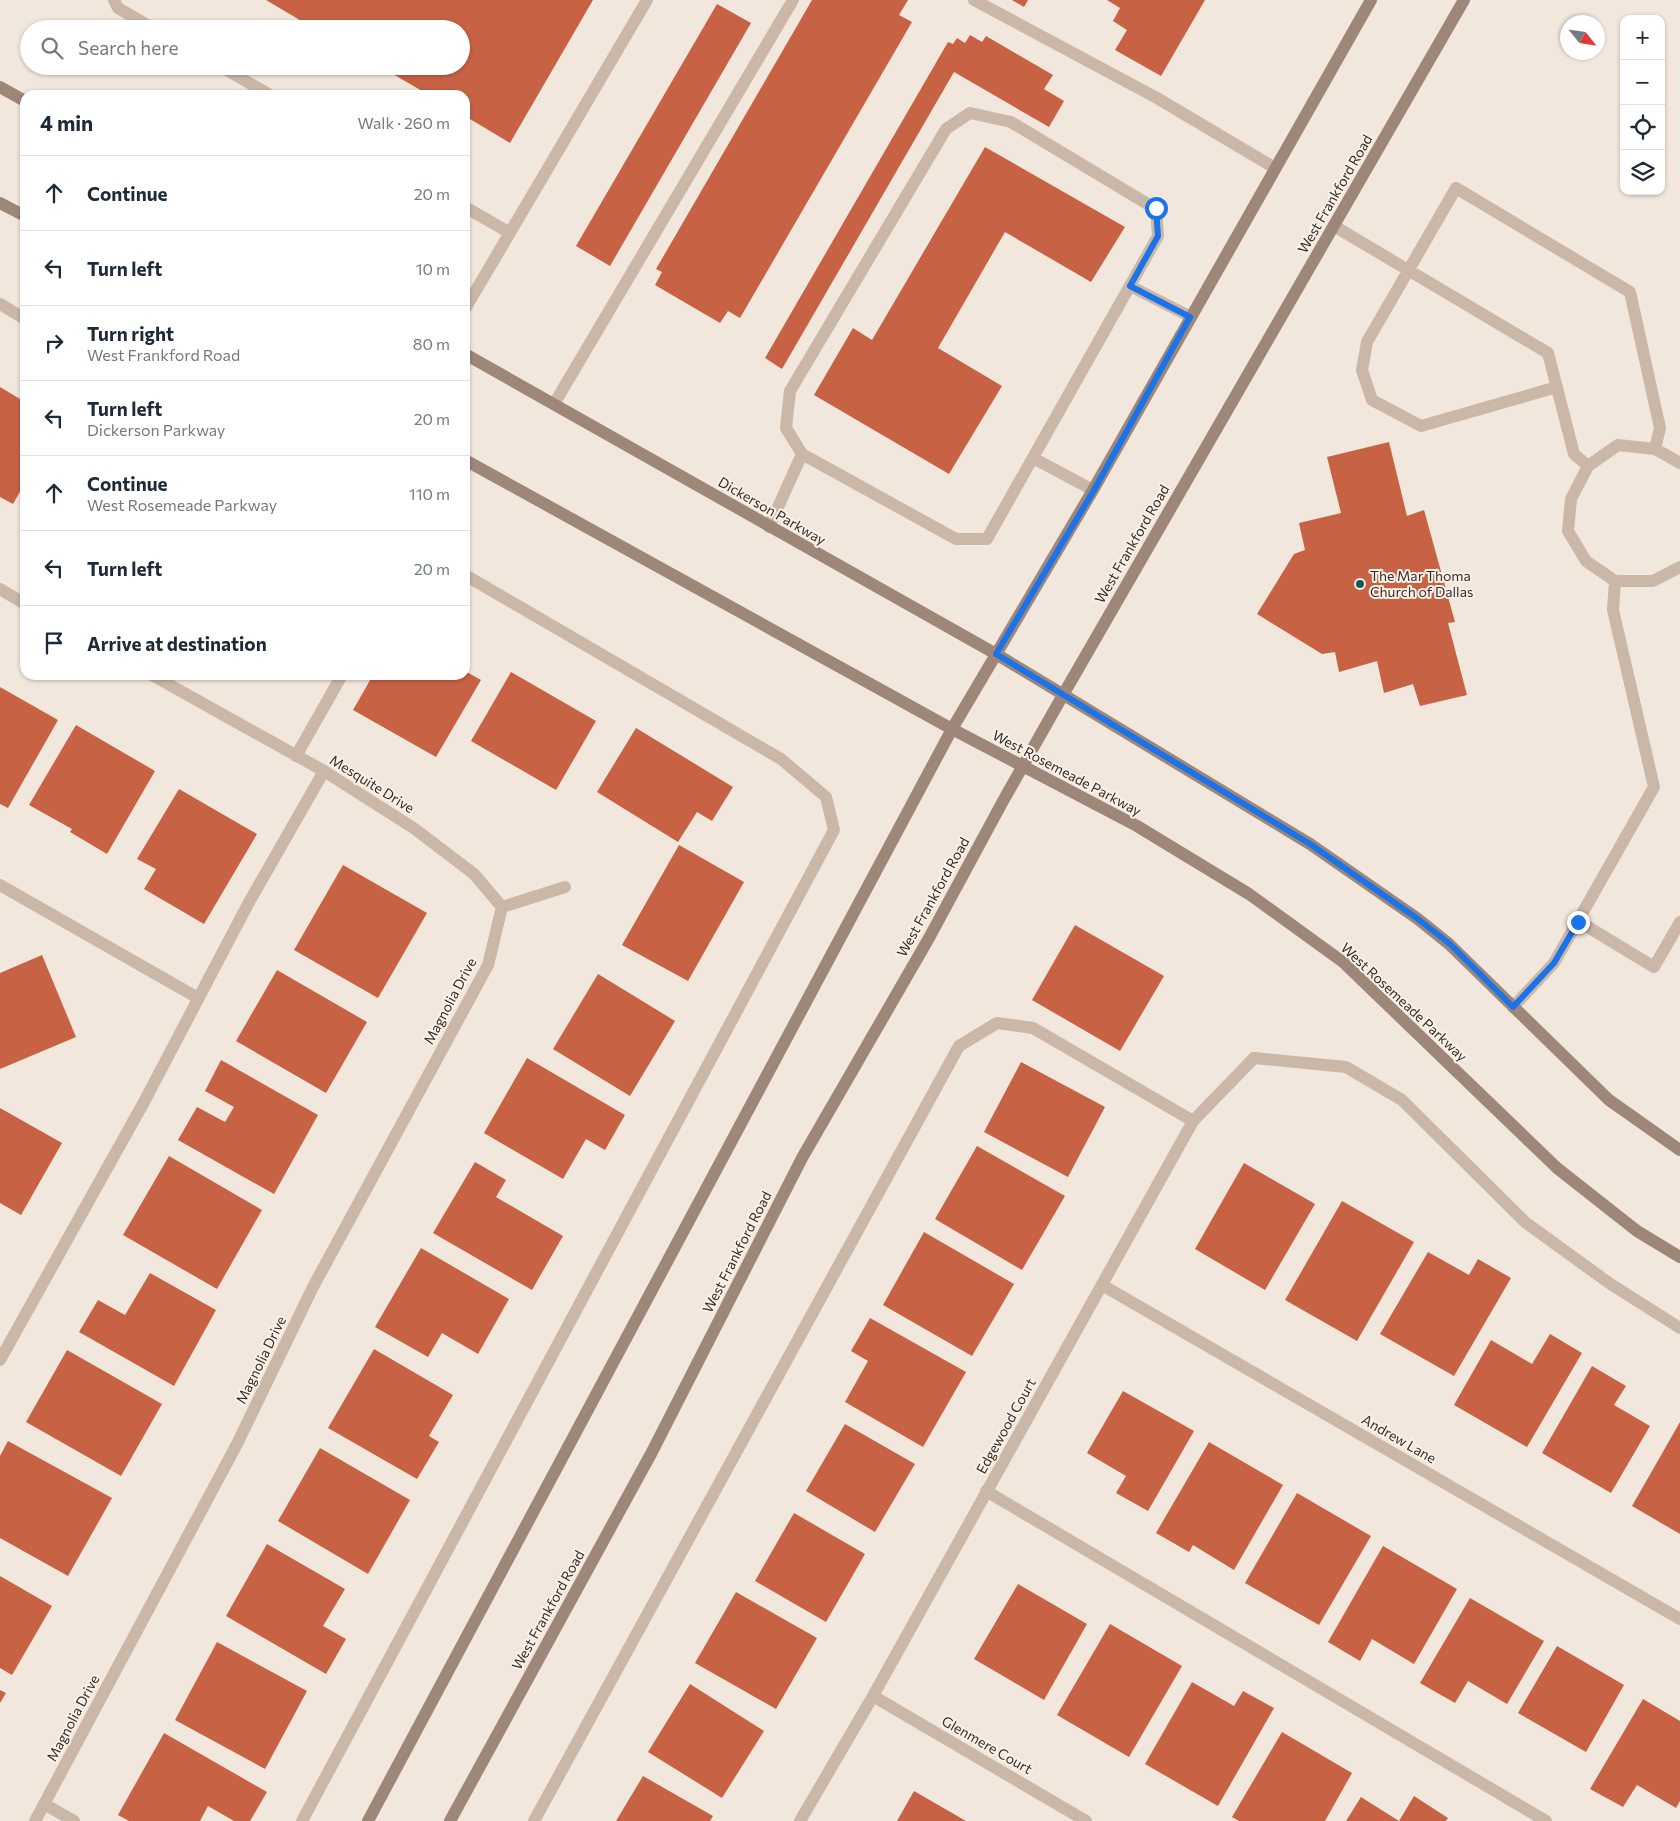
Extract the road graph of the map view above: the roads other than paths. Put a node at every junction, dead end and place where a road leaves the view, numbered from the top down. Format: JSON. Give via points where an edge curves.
{"nodes":[{"id":1,"x":114,"y":0,"type":"edge"},
{"id":2,"x":647,"y":0,"type":"edge"},
{"id":3,"x":793,"y":0,"type":"edge"},
{"id":4,"x":974,"y":0,"type":"edge"},
{"id":5,"x":1371,"y":0,"type":"edge"},
{"id":6,"x":1464,"y":0,"type":"edge"},
{"id":7,"x":139,"y":20,"type":"edge"},
{"id":8,"x":236,"y":75,"type":"edge"},
{"id":9,"x":0,"y":87,"type":"edge"},
{"id":10,"x":261,"y":90,"type":"edge"},
{"id":11,"x":20,"y":98,"type":"edge"},
{"id":12,"x":1275,"y":168,"type":"junction"},
{"id":13,"x":0,"y":203,"type":"edge"},
{"id":14,"x":470,"y":210,"type":"edge"},
{"id":15,"x":20,"y":213,"type":"edge"},
{"id":16,"x":1334,"y":226,"type":"junction"},
{"id":17,"x":510,"y":233,"type":"junction"},
{"id":18,"x":1408,"y":270,"type":"junction"},
{"id":19,"x":1130,"y":286,"type":"junction"},
{"id":20,"x":470,"y":301,"type":"edge"},
{"id":21,"x":0,"y":304,"type":"edge"},
{"id":22,"x":20,"y":316,"type":"edge"},
{"id":23,"x":1190,"y":317,"type":"junction"},
{"id":24,"x":470,"y":357,"type":"edge"},
{"id":25,"x":1557,"y":387,"type":"junction"},
{"id":26,"x":554,"y":404,"type":"junction"},
{"id":27,"x":1655,"y":449,"type":"junction"},
{"id":28,"x":802,"y":454,"type":"junction"},
{"id":29,"x":1033,"y":458,"type":"junction"},
{"id":30,"x":470,"y":463,"type":"edge"},
{"id":31,"x":1680,"y":463,"type":"edge"},
{"id":32,"x":1588,"y":466,"type":"junction"},
{"id":33,"x":1094,"y":490,"type":"junction"},
{"id":34,"x":769,"y":527,"type":"junction"},
{"id":35,"x":1680,"y":566,"type":"edge"},
{"id":36,"x":470,"y":578,"type":"edge"},
{"id":37,"x":1615,"y":581,"type":"junction"},
{"id":38,"x":0,"y":589,"type":"edge"},
{"id":39,"x":20,"y":601,"type":"edge"},
{"id":40,"x":996,"y":654,"type":"junction"},
{"id":41,"x":161,"y":680,"type":"edge"},
{"id":42,"x":339,"y":680,"type":"edge"},
{"id":43,"x":1063,"y":695,"type":"junction"},
{"id":44,"x":952,"y":729,"type":"junction"},
{"id":45,"x":296,"y":756,"type":"junction"},
{"id":46,"x":1022,"y":767,"type":"junction"},
{"id":47,"x":324,"y":771,"type":"junction"},
{"id":48,"x":0,"y":885,"type":"edge"},
{"id":49,"x":565,"y":888,"type":"dead end"},
{"id":50,"x":502,"y":907,"type":"junction"},
{"id":51,"x":1578,"y":922,"type":"junction"},
{"id":52,"x":1680,"y":922,"type":"edge"},
{"id":53,"x":198,"y":998,"type":"junction"},
{"id":54,"x":1513,"y":1007,"type":"junction"},
{"id":55,"x":1193,"y":1121,"type":"junction"},
{"id":56,"x":1680,"y":1150,"type":"edge"},
{"id":57,"x":1680,"y":1257,"type":"edge"},
{"id":58,"x":1102,"y":1285,"type":"junction"},
{"id":59,"x":1680,"y":1328,"type":"edge"},
{"id":60,"x":0,"y":1360,"type":"edge"},
{"id":61,"x":986,"y":1491,"type":"junction"},
{"id":62,"x":1680,"y":1620,"type":"edge"},
{"id":63,"x":872,"y":1696,"type":"junction"},
{"id":64,"x":44,"y":1804,"type":"junction"},
{"id":65,"x":1079,"y":1819,"type":"edge"},
{"id":66,"x":34,"y":1821,"type":"edge"},
{"id":67,"x":74,"y":1821,"type":"edge"},
{"id":68,"x":302,"y":1821,"type":"edge"},
{"id":69,"x":368,"y":1821,"type":"edge"},
{"id":70,"x":450,"y":1821,"type":"edge"},
{"id":71,"x":534,"y":1821,"type":"edge"},
{"id":72,"x":800,"y":1821,"type":"edge"},
{"id":73,"x":1546,"y":1821,"type":"edge"}],
"edges":[{"from":1,"to":7,"type":"street","via":[[118,8]]},
{"from":2,"to":17,"type":"street"},
{"from":3,"to":26,"type":"street"},
{"from":4,"to":12,"type":"street","via":[[1157,98]]},
{"from":5,"to":12,"type":"main road"},
{"from":6,"to":16,"type":"main road","name":"West Frankford Road"},
{"from":8,"to":10,"type":"street"},
{"from":9,"to":11,"type":"main road"},
{"from":12,"to":23,"type":"main road"},
{"from":13,"to":15,"type":"main road"},
{"from":14,"to":17,"type":"street"},
{"from":16,"to":18,"type":"street"},
{"from":16,"to":43,"type":"main road","name":"West Frankford Road"},
{"from":17,"to":20,"type":"street"},
{"from":18,"to":25,"type":"street","via":[[1548,353]]},
{"from":18,"to":25,"type":"street","via":[[1367,342],[1362,370],[1372,400],[1421,426]]},
{"from":18,"to":27,"type":"street","via":[[1456,188],[1630,292],[1660,428]]},
{"from":19,"to":23,"type":"street"},
{"from":19,"to":28,"type":"street","via":[[1158,236],[1156,208],[1011,122],[970,113],[946,130],[790,391],[786,428]]},
{"from":19,"to":29,"type":"street"},
{"from":21,"to":22,"type":"street"},
{"from":23,"to":33,"type":"main road"},
{"from":24,"to":26,"type":"main road","name":"Dickerson Parkway"},
{"from":25,"to":32,"type":"street","via":[[1574,454]]},
{"from":26,"to":34,"type":"main road","name":"Dickerson Parkway"},
{"from":27,"to":31,"type":"street"},
{"from":27,"to":32,"type":"street","via":[[1618,445]]},
{"from":28,"to":29,"type":"street","via":[[956,539],[987,539]]},
{"from":28,"to":34,"type":"street"},
{"from":29,"to":33,"type":"street"},
{"from":30,"to":44,"type":"main road"},
{"from":32,"to":37,"type":"street","via":[[1571,499],[1568,532],[1586,561]]},
{"from":33,"to":40,"type":"main road"},
{"from":34,"to":40,"type":"main road","name":"Dickerson Parkway"},
{"from":35,"to":37,"type":"street","via":[[1653,581]]},
{"from":36,"to":68,"type":"street","via":[[781,759],[826,797],[834,830]]},
{"from":37,"to":51,"type":"street","via":[[1613,610],[1654,788]]},
{"from":38,"to":39,"type":"street"},
{"from":40,"to":43,"type":"main road","name":"Dickerson Parkway"},
{"from":40,"to":44,"type":"main road"},
{"from":41,"to":45,"type":"street","name":"Mesquite Drive"},
{"from":42,"to":45,"type":"street"},
{"from":43,"to":46,"type":"main road","name":"West Frankford Road"},
{"from":43,"to":54,"type":"main road","via":[[1310,844],[1410,913],[1450,944]]},
{"from":44,"to":46,"type":"main road","name":"West Rosemeade Parkway"},
{"from":44,"to":69,"type":"main road"},
{"from":45,"to":47,"type":"street","name":"Mesquite Drive"},
{"from":46,"to":57,"type":"main road","name":"West Rosemeade Parkway","via":[[1137,826],[1249,894],[1343,962],[1557,1168],[1637,1231]]},
{"from":46,"to":70,"type":"main road","name":"West Frankford Road","via":[[929,938],[802,1158],[652,1452]]},
{"from":47,"to":50,"type":"street","name":"Mesquite Drive","via":[[415,829],[474,874]]},
{"from":47,"to":53,"type":"street"},
{"from":48,"to":53,"type":"street"},
{"from":49,"to":50,"type":"street"},
{"from":50,"to":64,"type":"street","name":"Magnolia Drive","via":[[488,965],[318,1278],[237,1444]]},
{"from":51,"to":52,"type":"street","via":[[1654,967]]},
{"from":51,"to":54,"type":"street","via":[[1554,963]]},
{"from":53,"to":60,"type":"street","via":[[144,1102]]},
{"from":54,"to":56,"type":"main road","via":[[1608,1100]]},
{"from":55,"to":58,"type":"street","name":"Edgewood Court"},
{"from":55,"to":59,"type":"street","name":"Edgewood Court","via":[[1254,1058],[1346,1066],[1402,1100],[1525,1222],[1609,1284]]},
{"from":55,"to":71,"type":"street","via":[[1033,1028],[997,1022],[959,1046]]},
{"from":58,"to":61,"type":"street","name":"Edgewood Court"},
{"from":58,"to":62,"type":"street","name":"Andrew Lane"},
{"from":61,"to":63,"type":"street","name":"Edgewood Court"},
{"from":61,"to":73,"type":"street"},
{"from":63,"to":65,"type":"street","name":"Glenmere Court"},
{"from":63,"to":72,"type":"street","name":"Edgewood Court"},
{"from":64,"to":66,"type":"street","name":"Magnolia Drive"},
{"from":64,"to":67,"type":"street"}]}
